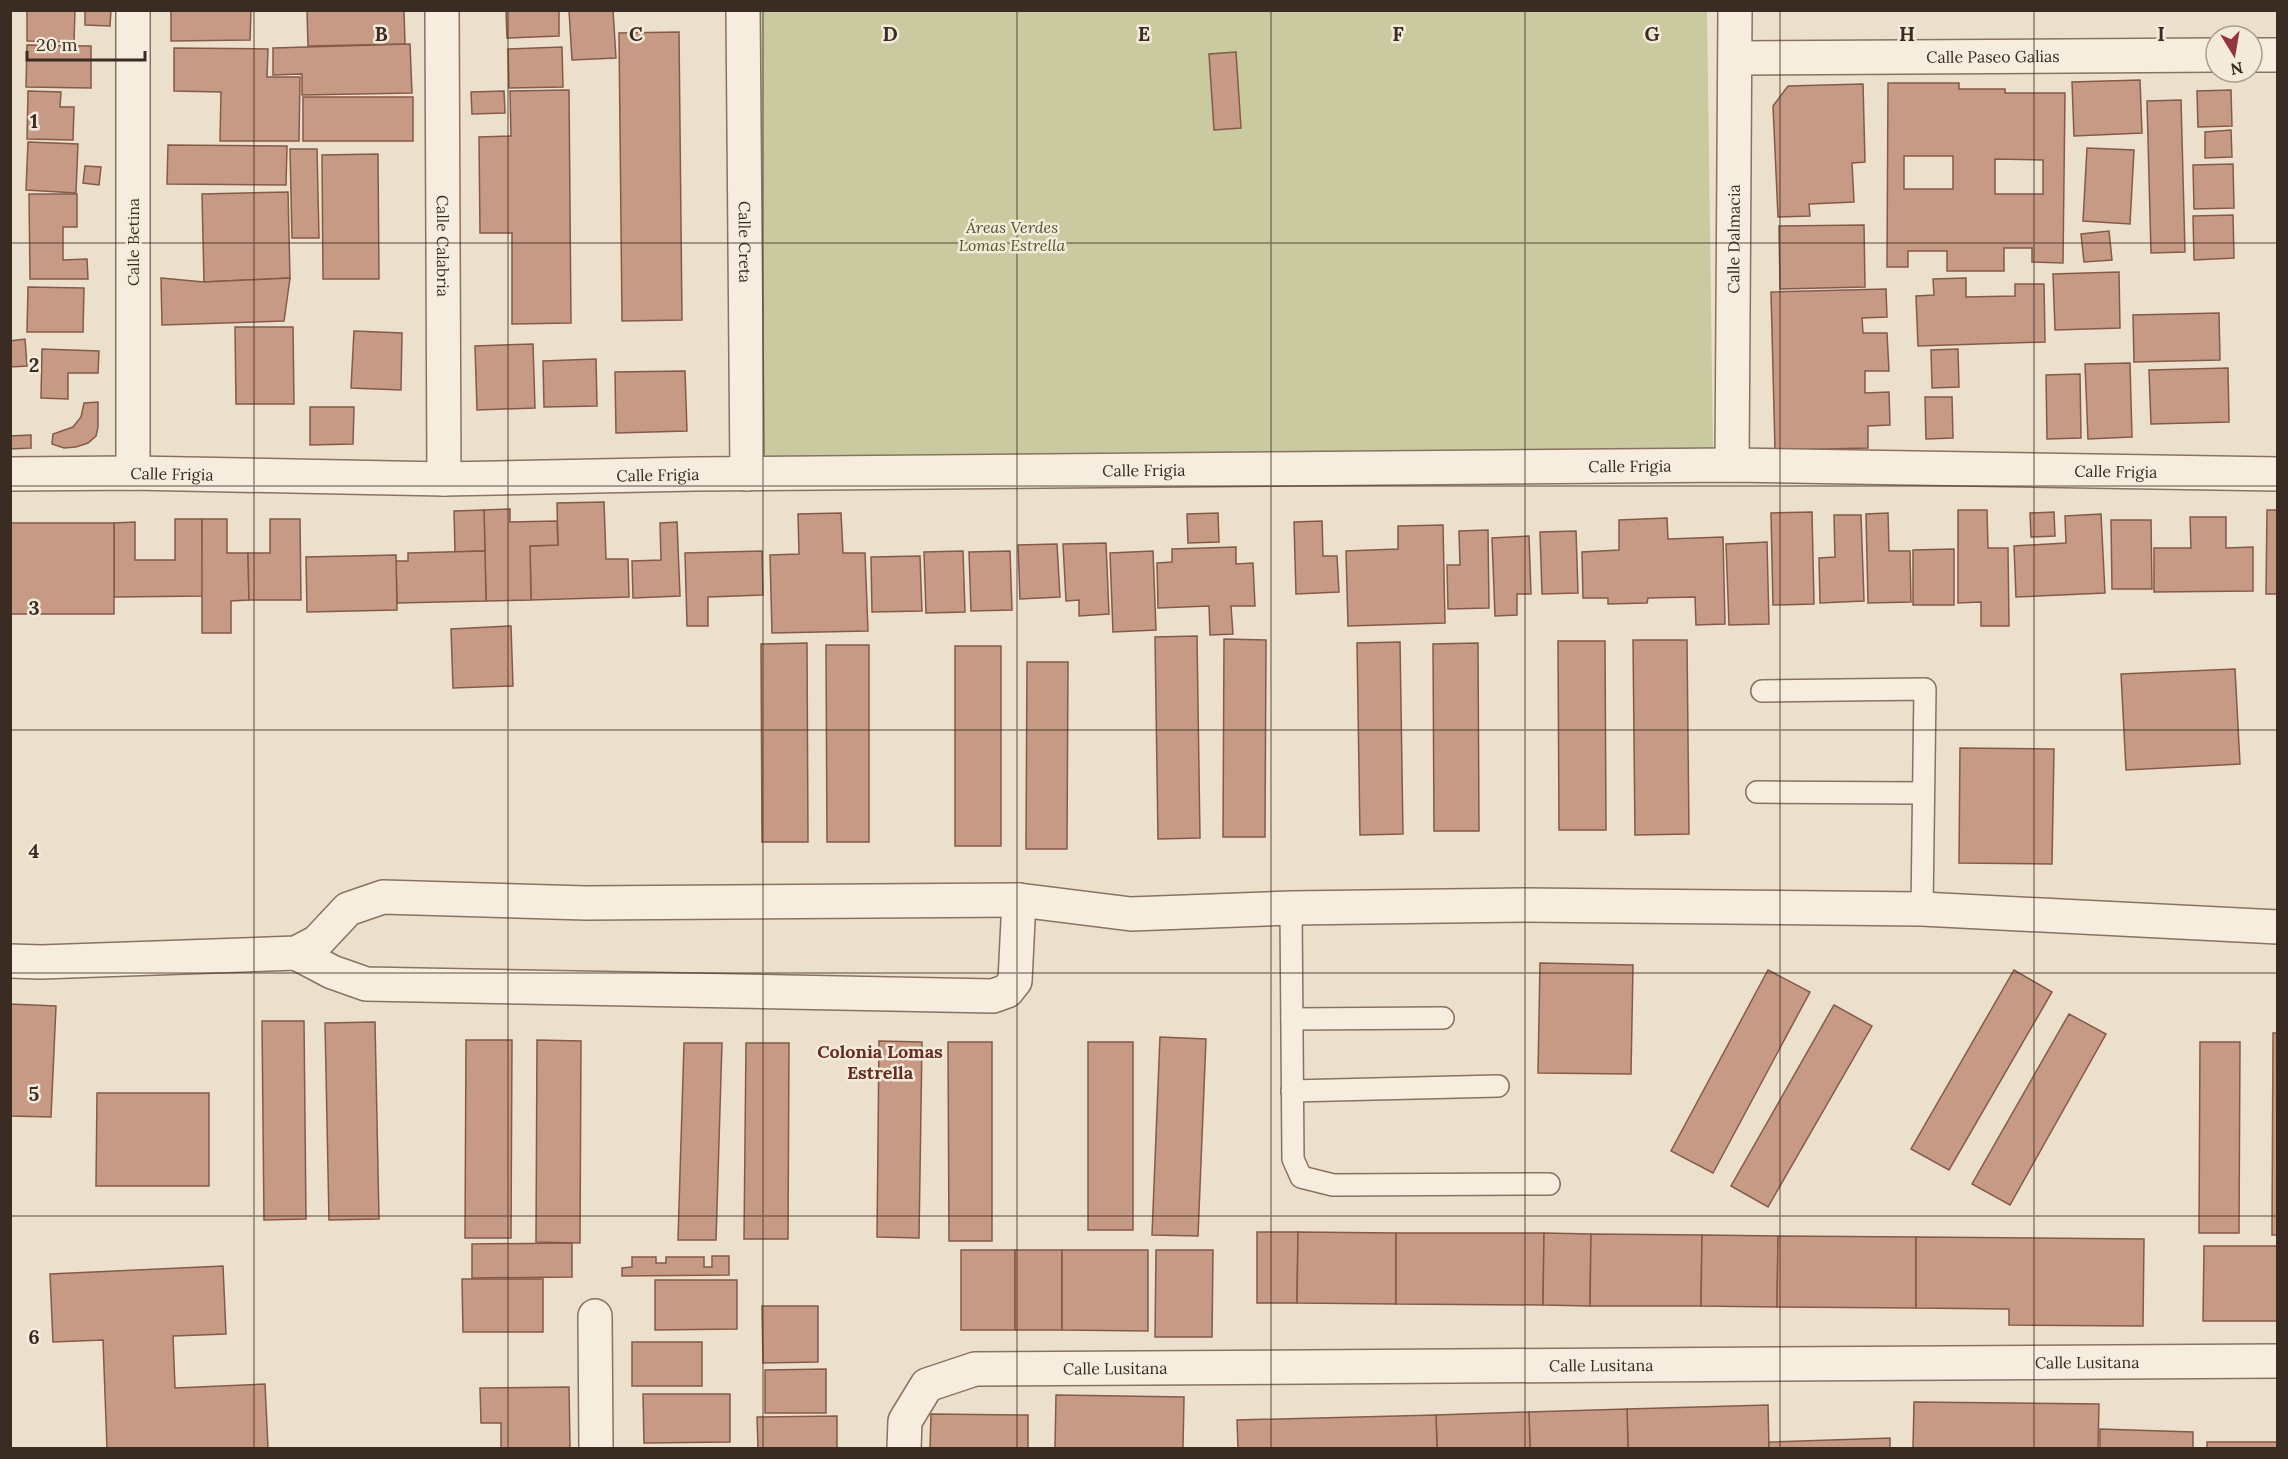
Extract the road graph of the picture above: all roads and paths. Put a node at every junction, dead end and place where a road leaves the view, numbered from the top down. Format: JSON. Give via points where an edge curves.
{"nodes":[{"id":1,"x":133,"y":10,"type":"edge"},
{"id":2,"x":442,"y":10,"type":"edge"},
{"id":3,"x":743,"y":10,"type":"edge"},
{"id":4,"x":1735,"y":10,"type":"edge"},
{"id":5,"x":2204,"y":55,"type":"edge"},
{"id":6,"x":1735,"y":58,"type":"junction"},
{"id":7,"x":1732,"y":465,"type":"junction"},
{"id":8,"x":133,"y":473,"type":"junction"},
{"id":9,"x":10,"y":474,"type":"edge"},
{"id":10,"x":747,"y":474,"type":"junction"},
{"id":11,"x":2277,"y":474,"type":"edge"},
{"id":12,"x":444,"y":479,"type":"junction"},
{"id":13,"x":1762,"y":691,"type":"dead end"},
{"id":14,"x":1757,"y":792,"type":"dead end"},
{"id":15,"x":1923,"y":793,"type":"junction"},
{"id":16,"x":1019,"y":900,"type":"junction"},
{"id":17,"x":1291,"y":908,"type":"junction"},
{"id":18,"x":1922,"y":909,"type":"junction"},
{"id":19,"x":2277,"y":927,"type":"edge"},
{"id":20,"x":296,"y":953,"type":"junction"},
{"id":21,"x":10,"y":961,"type":"edge"},
{"id":22,"x":1443,"y":1018,"type":"dead end"},
{"id":23,"x":1292,"y":1019,"type":"junction"},
{"id":24,"x":1498,"y":1086,"type":"dead end"},
{"id":25,"x":1292,"y":1091,"type":"junction"},
{"id":26,"x":1549,"y":1184,"type":"dead end"},
{"id":27,"x":595,"y":1316,"type":"dead end"},
{"id":28,"x":2277,"y":1361,"type":"edge"},
{"id":29,"x":596,"y":1449,"type":"edge"},
{"id":30,"x":904,"y":1449,"type":"edge"}],
"edges":[{"from":1,"to":8,"type":"street","name":"Calle Betina"},
{"from":2,"to":12,"type":"street","name":"Calle Calabria"},
{"from":3,"to":10,"type":"street","name":"Calle Creta"},
{"from":4,"to":6,"type":"street","name":"Calle Dalmacia"},
{"from":5,"to":6,"type":"street","name":"Calle Paseo Galias"},
{"from":6,"to":7,"type":"street","name":"Calle Dalmacia"},
{"from":7,"to":10,"type":"street","name":"Calle Frigia"},
{"from":7,"to":11,"type":"street","name":"Calle Frigia"},
{"from":8,"to":9,"type":"street","name":"Calle Frigia"},
{"from":8,"to":12,"type":"street","name":"Calle Frigia"},
{"from":10,"to":12,"type":"street","name":"Calle Frigia"},
{"from":13,"to":15,"type":"lane","via":[[1925,689]]},
{"from":14,"to":15,"type":"lane"},
{"from":15,"to":18,"type":"lane"},
{"from":16,"to":17,"type":"street","via":[[1131,914]]},
{"from":16,"to":20,"type":"street","via":[[586,903],[383,897],[348,909],[317,942]]},
{"from":16,"to":20,"type":"street","via":[[1014,981],[1007,991],[993,996],[375,985],[332,972]]},
{"from":17,"to":18,"type":"street","via":[[1535,905]]},
{"from":17,"to":23,"type":"lane"},
{"from":18,"to":19,"type":"street"},
{"from":20,"to":21,"type":"street"},
{"from":22,"to":23,"type":"lane"},
{"from":23,"to":25,"type":"lane"},
{"from":24,"to":25,"type":"lane"},
{"from":25,"to":26,"type":"lane","via":[[1293,1159],[1301,1178],[1333,1185]]},
{"from":27,"to":29,"type":"street"},
{"from":28,"to":30,"type":"street","name":"Calle Lusitana","via":[[975,1369],[927,1385],[905,1421]]}]}
